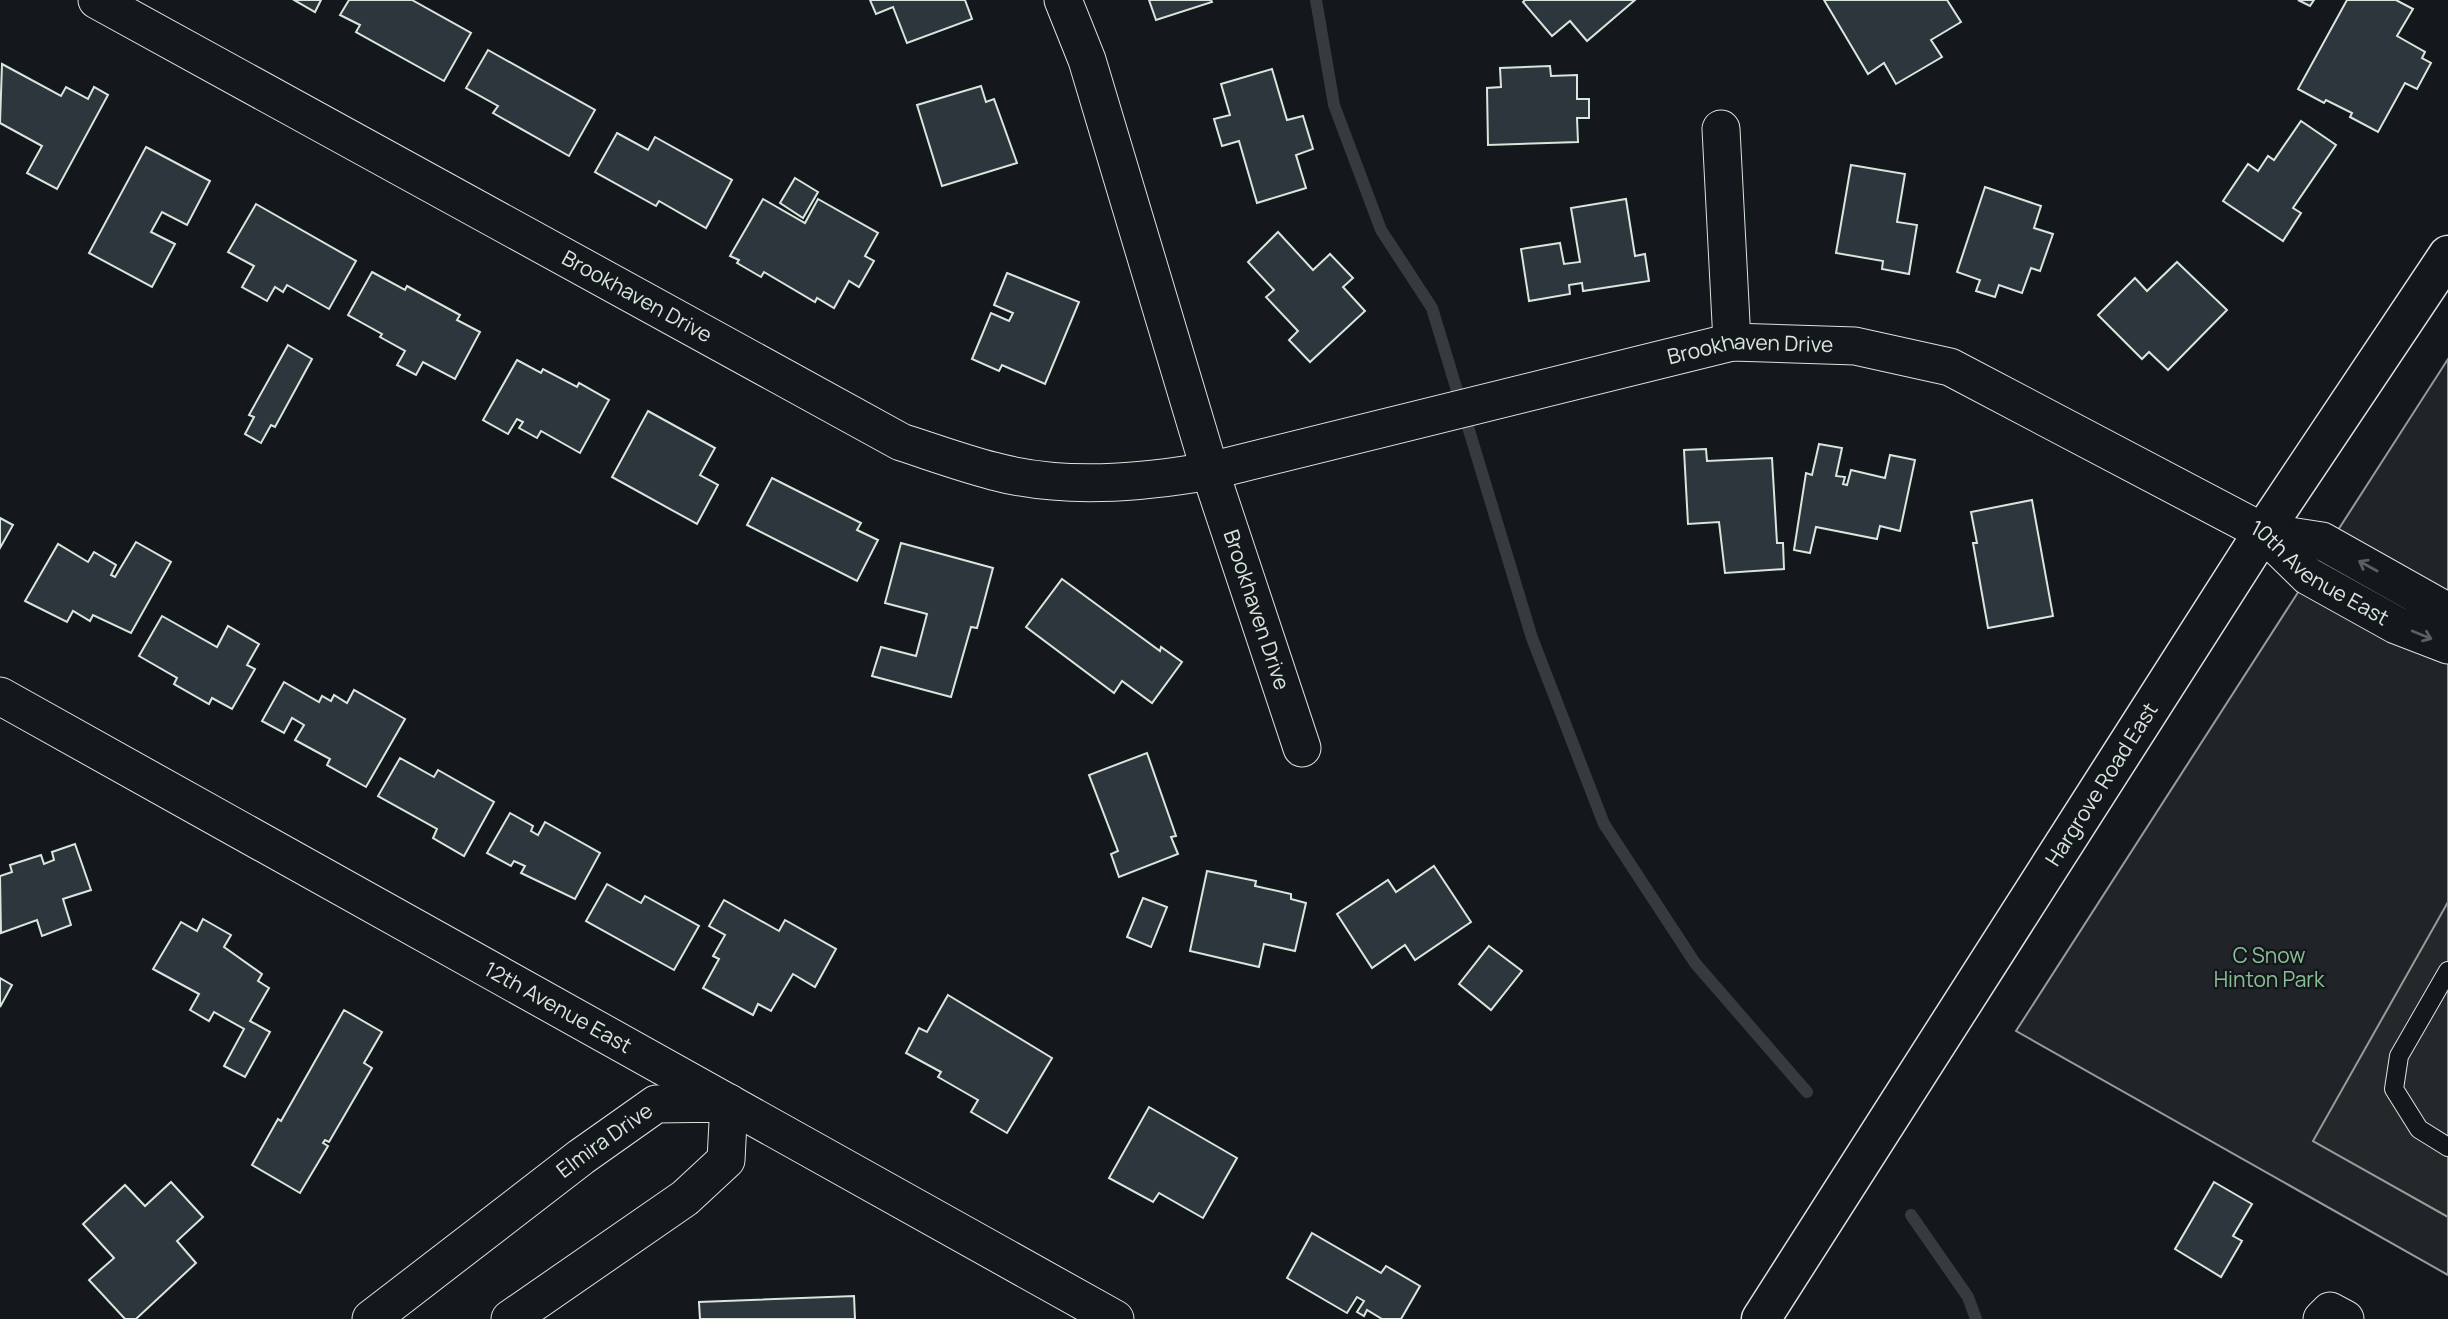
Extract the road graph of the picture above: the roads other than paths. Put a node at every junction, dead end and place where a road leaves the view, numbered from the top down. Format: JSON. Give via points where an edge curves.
{"nodes":[{"id":1,"x":97,"y":0,"type":"edge"},
{"id":2,"x":1063,"y":0,"type":"edge"},
{"id":3,"x":1721,"y":130,"type":"dead end"},
{"id":4,"x":2448,"y":255,"type":"edge"},
{"id":5,"x":1732,"y":342,"type":"junction"},
{"id":6,"x":1210,"y":471,"type":"junction"},
{"id":7,"x":2263,"y":532,"type":"junction"},
{"id":8,"x":2448,"y":612,"type":"edge"},
{"id":9,"x":2448,"y":645,"type":"edge"},
{"id":10,"x":0,"y":696,"type":"edge"},
{"id":11,"x":1302,"y":748,"type":"dead end"},
{"id":12,"x":2448,"y":971,"type":"edge"},
{"id":13,"x":730,"y":1103,"type":"junction"},
{"id":14,"x":2448,"y":1147,"type":"edge"},
{"id":15,"x":371,"y":1319,"type":"edge"},
{"id":16,"x":510,"y":1319,"type":"edge"},
{"id":17,"x":1115,"y":1319,"type":"edge"},
{"id":18,"x":1761,"y":1319,"type":"edge"},
{"id":19,"x":2322,"y":1319,"type":"edge"},
{"id":20,"x":2345,"y":1319,"type":"edge"}],
"edges":[{"from":1,"to":6,"type":"street","name":"Brookhaven Drive","via":[[901,442],[994,472],[1043,479],[1141,483]]},
{"from":2,"to":6,"type":"street","name":"Brookhaven Drive","via":[[1087,60]]},
{"from":3,"to":5,"type":"street"},
{"from":4,"to":7,"type":"main road","name":"Hargrove Road East"},
{"from":5,"to":6,"type":"street","name":"Brookhaven Drive"},
{"from":5,"to":7,"type":"street","name":"Brookhaven Drive","via":[[1855,346],[1950,367]]},
{"from":6,"to":11,"type":"street","name":"Brookhaven Drive"},
{"from":8,"to":7,"type":"street","name":"10th Avenue East","one_way":true,"via":[[2322,541]]},
{"from":7,"to":9,"type":"street","name":"10th Avenue East","one_way":true,"via":[[2308,576],[2396,625]]},
{"from":7,"to":18,"type":"main road","name":"Hargrove Road East"},
{"from":10,"to":13,"type":"street","name":"12th Avenue East"},
{"from":12,"to":14,"type":"lane","via":[[2399,1056],[2394,1089],[2419,1129]]},
{"from":13,"to":15,"type":"street","name":"Elmira Drive","via":[[656,1104]]},
{"from":13,"to":16,"type":"street","via":[[726,1160],[685,1198]]},
{"from":13,"to":17,"type":"street","name":"12th Avenue East"},
{"from":19,"to":20,"type":"street","via":[[2330,1311]]}]}
